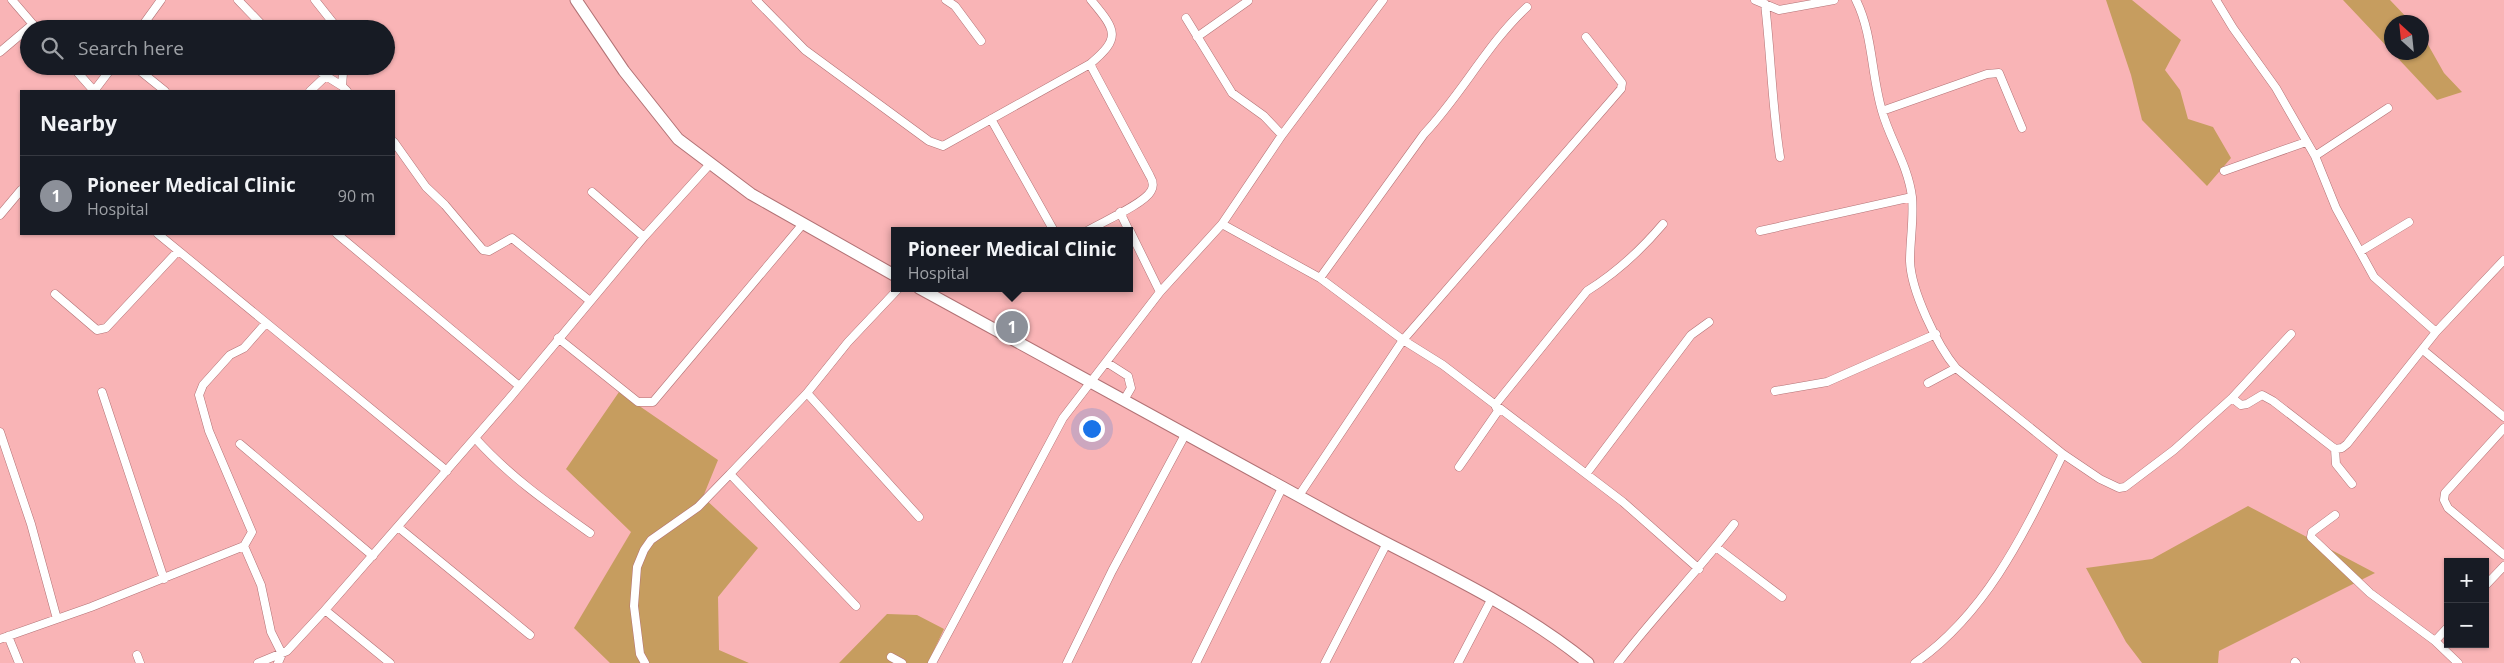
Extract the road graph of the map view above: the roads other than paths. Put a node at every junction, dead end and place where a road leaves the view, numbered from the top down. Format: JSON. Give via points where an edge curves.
{"nodes":[{"id":1,"x":12,"y":0,"type":"edge"},
{"id":2,"x":161,"y":0,"type":"edge"},
{"id":3,"x":238,"y":0,"type":"edge"},
{"id":4,"x":315,"y":0,"type":"edge"},
{"id":5,"x":576,"y":0,"type":"edge"},
{"id":6,"x":756,"y":0,"type":"edge"},
{"id":7,"x":946,"y":0,"type":"edge"},
{"id":8,"x":1092,"y":0,"type":"edge"},
{"id":9,"x":1383,"y":0,"type":"edge"},
{"id":10,"x":1755,"y":0,"type":"edge"},
{"id":11,"x":1834,"y":0,"type":"edge"},
{"id":12,"x":1856,"y":0,"type":"edge"},
{"id":13,"x":2216,"y":0,"type":"edge"},
{"id":14,"x":1248,"y":1,"type":"dead end"},
{"id":15,"x":1765,"y":4,"type":"junction"},
{"id":16,"x":1527,"y":7,"type":"dead end"},
{"id":17,"x":1186,"y":18,"type":"dead end"},
{"id":18,"x":30,"y":20,"type":"edge"},
{"id":19,"x":147,"y":20,"type":"edge"},
{"id":20,"x":257,"y":20,"type":"edge"},
{"id":21,"x":331,"y":20,"type":"edge"},
{"id":22,"x":20,"y":37,"type":"edge"},
{"id":23,"x":1198,"y":37,"type":"junction"},
{"id":24,"x":1586,"y":37,"type":"dead end"},
{"id":25,"x":982,"y":41,"type":"dead end"},
{"id":26,"x":0,"y":52,"type":"edge"},
{"id":27,"x":1090,"y":64,"type":"junction"},
{"id":28,"x":80,"y":75,"type":"edge"},
{"id":29,"x":107,"y":75,"type":"edge"},
{"id":30,"x":145,"y":75,"type":"edge"},
{"id":31,"x":343,"y":75,"type":"edge"},
{"id":32,"x":326,"y":76,"type":"joint"},
{"id":33,"x":344,"y":89,"type":"edge"},
{"id":34,"x":93,"y":90,"type":"edge"},
{"id":35,"x":95,"y":90,"type":"edge"},
{"id":36,"x":164,"y":90,"type":"edge"},
{"id":37,"x":311,"y":90,"type":"edge"},
{"id":38,"x":2388,"y":108,"type":"dead end"},
{"id":39,"x":1882,"y":111,"type":"junction"},
{"id":40,"x":991,"y":119,"type":"junction"},
{"id":41,"x":2022,"y":128,"type":"dead end"},
{"id":42,"x":1282,"y":135,"type":"junction"},
{"id":43,"x":2306,"y":142,"type":"junction"},
{"id":44,"x":395,"y":143,"type":"edge"},
{"id":45,"x":2314,"y":156,"type":"junction"},
{"id":46,"x":1780,"y":157,"type":"dead end"},
{"id":47,"x":710,"y":164,"type":"junction"},
{"id":48,"x":2224,"y":171,"type":"dead end"},
{"id":49,"x":20,"y":191,"type":"edge"},
{"id":50,"x":592,"y":192,"type":"dead end"},
{"id":51,"x":1912,"y":197,"type":"junction"},
{"id":52,"x":1120,"y":212,"type":"junction"},
{"id":53,"x":0,"y":215,"type":"edge"},
{"id":54,"x":2409,"y":222,"type":"dead end"},
{"id":55,"x":1222,"y":224,"type":"junction"},
{"id":56,"x":1663,"y":224,"type":"dead end"},
{"id":57,"x":802,"y":225,"type":"junction"},
{"id":58,"x":1052,"y":227,"type":"edge"},
{"id":59,"x":1094,"y":227,"type":"edge"},
{"id":60,"x":1127,"y":227,"type":"edge"},
{"id":61,"x":1760,"y":231,"type":"dead end"},
{"id":62,"x":159,"y":235,"type":"edge"},
{"id":63,"x":338,"y":235,"type":"edge"},
{"id":64,"x":644,"y":237,"type":"junction"},
{"id":65,"x":1133,"y":239,"type":"edge"},
{"id":66,"x":178,"y":251,"type":"junction"},
{"id":67,"x":2361,"y":251,"type":"junction"},
{"id":68,"x":2503,"y":263,"type":"edge"},
{"id":69,"x":891,"y":273,"type":"edge"},
{"id":70,"x":1320,"y":278,"type":"junction"},
{"id":71,"x":895,"y":292,"type":"edge"},
{"id":72,"x":925,"y":292,"type":"edge"},
{"id":73,"x":1160,"y":292,"type":"junction"},
{"id":74,"x":54,"y":294,"type":"dead end"},
{"id":75,"x":590,"y":301,"type":"junction"},
{"id":76,"x":1710,"y":322,"type":"dead end"},
{"id":77,"x":266,"y":323,"type":"junction"},
{"id":78,"x":2436,"y":332,"type":"junction"},
{"id":79,"x":1936,"y":334,"type":"junction"},
{"id":80,"x":2291,"y":334,"type":"dead end"},
{"id":81,"x":558,"y":338,"type":"junction"},
{"id":82,"x":1403,"y":340,"type":"junction"},
{"id":83,"x":2423,"y":350,"type":"junction"},
{"id":84,"x":1106,"y":362,"type":"junction"},
{"id":85,"x":1956,"y":368,"type":"junction"},
{"id":86,"x":1091,"y":383,"type":"junction"},
{"id":87,"x":1928,"y":383,"type":"dead end"},
{"id":88,"x":518,"y":386,"type":"junction"},
{"id":89,"x":1775,"y":391,"type":"dead end"},
{"id":90,"x":102,"y":392,"type":"dead end"},
{"id":91,"x":807,"y":393,"type":"junction"},
{"id":92,"x":2232,"y":398,"type":"junction"},
{"id":93,"x":1124,"y":400,"type":"junction"},
{"id":94,"x":1495,"y":406,"type":"junction"},
{"id":95,"x":2504,"y":417,"type":"edge"},
{"id":96,"x":2504,"y":428,"type":"edge"},
{"id":97,"x":0,"y":432,"type":"edge"},
{"id":98,"x":1186,"y":433,"type":"junction"},
{"id":99,"x":475,"y":438,"type":"junction"},
{"id":100,"x":240,"y":444,"type":"dead end"},
{"id":101,"x":2335,"y":449,"type":"junction"},
{"id":102,"x":2063,"y":454,"type":"junction"},
{"id":103,"x":1459,"y":467,"type":"dead end"},
{"id":104,"x":447,"y":470,"type":"junction"},
{"id":105,"x":730,"y":474,"type":"junction"},
{"id":106,"x":1586,"y":474,"type":"junction"},
{"id":107,"x":2352,"y":484,"type":"dead end"},
{"id":108,"x":1283,"y":486,"type":"junction"},
{"id":109,"x":1300,"y":494,"type":"junction"},
{"id":110,"x":2335,"y":515,"type":"dead end"},
{"id":111,"x":919,"y":517,"type":"dead end"},
{"id":112,"x":1734,"y":524,"type":"dead end"},
{"id":113,"x":398,"y":527,"type":"junction"},
{"id":114,"x":590,"y":533,"type":"dead end"},
{"id":115,"x":1387,"y":543,"type":"junction"},
{"id":116,"x":244,"y":546,"type":"junction"},
{"id":117,"x":1716,"y":547,"type":"junction"},
{"id":118,"x":373,"y":556,"type":"junction"},
{"id":119,"x":2504,"y":556,"type":"edge"},
{"id":120,"x":2504,"y":566,"type":"edge"},
{"id":121,"x":1699,"y":569,"type":"junction"},
{"id":122,"x":164,"y":579,"type":"junction"},
{"id":123,"x":2489,"y":582,"type":"edge"},
{"id":124,"x":1782,"y":597,"type":"dead end"},
{"id":125,"x":1492,"y":598,"type":"junction"},
{"id":126,"x":856,"y":606,"type":"dead end"},
{"id":127,"x":325,"y":610,"type":"junction"},
{"id":128,"x":57,"y":619,"type":"junction"},
{"id":129,"x":2444,"y":631,"type":"edge"},
{"id":130,"x":530,"y":634,"type":"dead end"},
{"id":131,"x":8,"y":636,"type":"junction"},
{"id":132,"x":0,"y":639,"type":"edge"},
{"id":133,"x":2434,"y":641,"type":"junction"},
{"id":134,"x":282,"y":654,"type":"junction"},
{"id":135,"x":137,"y":655,"type":"dead end"},
{"id":136,"x":891,"y":657,"type":"dead end"},
{"id":137,"x":20,"y":663,"type":"edge"},
{"id":138,"x":140,"y":663,"type":"edge"},
{"id":139,"x":258,"y":663,"type":"edge"},
{"id":140,"x":278,"y":663,"type":"edge"},
{"id":141,"x":390,"y":663,"type":"edge"},
{"id":142,"x":645,"y":663,"type":"edge"},
{"id":143,"x":902,"y":663,"type":"edge"},
{"id":144,"x":932,"y":663,"type":"edge"},
{"id":145,"x":1067,"y":663,"type":"edge"},
{"id":146,"x":1196,"y":663,"type":"edge"},
{"id":147,"x":1325,"y":663,"type":"edge"},
{"id":148,"x":1458,"y":663,"type":"edge"},
{"id":149,"x":1588,"y":663,"type":"edge"},
{"id":150,"x":1618,"y":663,"type":"edge"},
{"id":151,"x":1915,"y":663,"type":"edge"},
{"id":152,"x":2458,"y":663,"type":"edge"}],
"edges":[{"from":1,"to":18,"type":"street"},
{"from":2,"to":19,"type":"street"},
{"from":3,"to":20,"type":"street"},
{"from":4,"to":21,"type":"street"},
{"from":5,"to":47,"type":"street","via":[[660,118],[678,139]]},
{"from":6,"to":40,"type":"street","via":[[805,50],[934,144],[943,146],[953,142]]},
{"from":7,"to":25,"type":"street"},
{"from":8,"to":27,"type":"street","via":[[1113,35],[1104,52]]},
{"from":9,"to":42,"type":"street"},
{"from":10,"to":15,"type":"street"},
{"from":11,"to":15,"type":"street","via":[[1779,10]]},
{"from":12,"to":39,"type":"street","via":[[1864,16]]},
{"from":13,"to":43,"type":"street","via":[[2276,88]]},
{"from":14,"to":23,"type":"street"},
{"from":15,"to":46,"type":"street"},
{"from":16,"to":70,"type":"street","via":[[1506,27],[1452,102],[1424,134]]},
{"from":17,"to":23,"type":"street"},
{"from":22,"to":26,"type":"street"},
{"from":23,"to":42,"type":"street","via":[[1232,93],[1264,116]]},
{"from":24,"to":82,"type":"street","via":[[1622,83],[1621,89]]},
{"from":27,"to":40,"type":"street"},
{"from":27,"to":52,"type":"street","via":[[1153,181],[1151,193]]},
{"from":28,"to":34,"type":"street"},
{"from":29,"to":35,"type":"street"},
{"from":30,"to":36,"type":"street"},
{"from":31,"to":33,"type":"street"},
{"from":32,"to":33,"type":"street"},
{"from":32,"to":37,"type":"street"},
{"from":38,"to":45,"type":"street"},
{"from":39,"to":41,"type":"street","via":[[1987,74],[1999,73]]},
{"from":39,"to":51,"type":"street","via":[[1905,167]]},
{"from":40,"to":58,"type":"street"},
{"from":42,"to":55,"type":"street"},
{"from":43,"to":45,"type":"street"},
{"from":43,"to":48,"type":"street"},
{"from":44,"to":75,"type":"street","via":[[426,187],[483,250],[489,251],[512,238]]},
{"from":45,"to":67,"type":"street","via":[[2336,208]]},
{"from":47,"to":57,"type":"street"},
{"from":47,"to":64,"type":"street"},
{"from":49,"to":53,"type":"street"},
{"from":50,"to":64,"type":"street"},
{"from":51,"to":61,"type":"street"},
{"from":51,"to":79,"type":"street","via":[[1911,278]]},
{"from":52,"to":59,"type":"street"},
{"from":52,"to":60,"type":"street"},
{"from":54,"to":67,"type":"street"},
{"from":55,"to":70,"type":"street"},
{"from":55,"to":73,"type":"street"},
{"from":56,"to":94,"type":"street","via":[[1607,279],[1587,291]]},
{"from":57,"to":69,"type":"street"},
{"from":57,"to":81,"type":"street","via":[[653,402],[638,402]]},
{"from":62,"to":66,"type":"street"},
{"from":63,"to":88,"type":"street"},
{"from":64,"to":75,"type":"street"},
{"from":65,"to":73,"type":"street"},
{"from":66,"to":74,"type":"street","via":[[106,328],[96,330]]},
{"from":66,"to":77,"type":"street"},
{"from":67,"to":78,"type":"street","via":[[2374,278]]},
{"from":68,"to":78,"type":"street"},
{"from":70,"to":82,"type":"street"},
{"from":71,"to":91,"type":"street","via":[[848,342]]},
{"from":72,"to":86,"type":"street"},
{"from":73,"to":84,"type":"street"},
{"from":75,"to":81,"type":"street"},
{"from":76,"to":106,"type":"street","via":[[1691,335]]},
{"from":77,"to":104,"type":"street"},
{"from":77,"to":116,"type":"street","via":[[244,348],[230,355],[203,385],[199,395],[209,432],[252,532]]},
{"from":78,"to":83,"type":"street"},
{"from":79,"to":85,"type":"street"},
{"from":79,"to":89,"type":"street","via":[[1827,382]]},
{"from":80,"to":92,"type":"street"},
{"from":81,"to":88,"type":"street"},
{"from":82,"to":94,"type":"street","via":[[1443,365]]},
{"from":82,"to":109,"type":"street"},
{"from":83,"to":95,"type":"street"},
{"from":83,"to":101,"type":"street","via":[[2347,444]]},
{"from":84,"to":86,"type":"street"},
{"from":84,"to":93,"type":"street","via":[[1128,376],[1130,388]]},
{"from":85,"to":87,"type":"street"},
{"from":85,"to":102,"type":"street"},
{"from":86,"to":93,"type":"street"},
{"from":86,"to":144,"type":"street","via":[[1063,418]]},
{"from":88,"to":99,"type":"street"},
{"from":90,"to":122,"type":"street"},
{"from":91,"to":105,"type":"street"},
{"from":91,"to":111,"type":"street"},
{"from":92,"to":101,"type":"street","via":[[2247,404],[2262,395]]},
{"from":92,"to":102,"type":"street","via":[[2174,450],[2125,486],[2113,486]]},
{"from":93,"to":98,"type":"street"},
{"from":94,"to":103,"type":"street","via":[[1498,411]]},
{"from":94,"to":106,"type":"street"},
{"from":96,"to":119,"type":"street","via":[[2446,493],[2444,500],[2448,508]]},
{"from":97,"to":128,"type":"street","via":[[31,524]]},
{"from":98,"to":108,"type":"street"},
{"from":98,"to":145,"type":"street"},
{"from":99,"to":104,"type":"street"},
{"from":99,"to":114,"type":"street","via":[[522,485]]},
{"from":100,"to":118,"type":"street"},
{"from":101,"to":107,"type":"street","via":[[2336,464]]},
{"from":102,"to":151,"type":"street","via":[[2015,549],[1995,581],[1956,628]]},
{"from":104,"to":113,"type":"street"},
{"from":105,"to":126,"type":"street"},
{"from":105,"to":142,"type":"street","via":[[698,507],[651,540],[636,567],[634,606],[640,654]]},
{"from":106,"to":121,"type":"street"},
{"from":108,"to":109,"type":"street"},
{"from":108,"to":146,"type":"street"},
{"from":109,"to":115,"type":"street"},
{"from":110,"to":133,"type":"street","via":[[2312,532],[2311,537],[2370,593]]},
{"from":112,"to":117,"type":"street"},
{"from":113,"to":118,"type":"street"},
{"from":113,"to":130,"type":"street"},
{"from":115,"to":125,"type":"street"},
{"from":115,"to":147,"type":"street"},
{"from":116,"to":122,"type":"street"},
{"from":116,"to":134,"type":"street","via":[[261,585],[272,632]]},
{"from":117,"to":121,"type":"street"},
{"from":117,"to":124,"type":"street"},
{"from":118,"to":127,"type":"street"},
{"from":120,"to":123,"type":"street"},
{"from":121,"to":150,"type":"street"},
{"from":122,"to":128,"type":"street"},
{"from":125,"to":148,"type":"street"},
{"from":125,"to":149,"type":"street","via":[[1544,630]]},
{"from":127,"to":134,"type":"street"},
{"from":127,"to":141,"type":"street"},
{"from":128,"to":131,"type":"street"},
{"from":129,"to":133,"type":"street"},
{"from":131,"to":132,"type":"street"},
{"from":131,"to":137,"type":"street"},
{"from":133,"to":152,"type":"street"},
{"from":134,"to":139,"type":"street"},
{"from":134,"to":140,"type":"street"},
{"from":135,"to":138,"type":"street"},
{"from":136,"to":143,"type":"street"}]}
